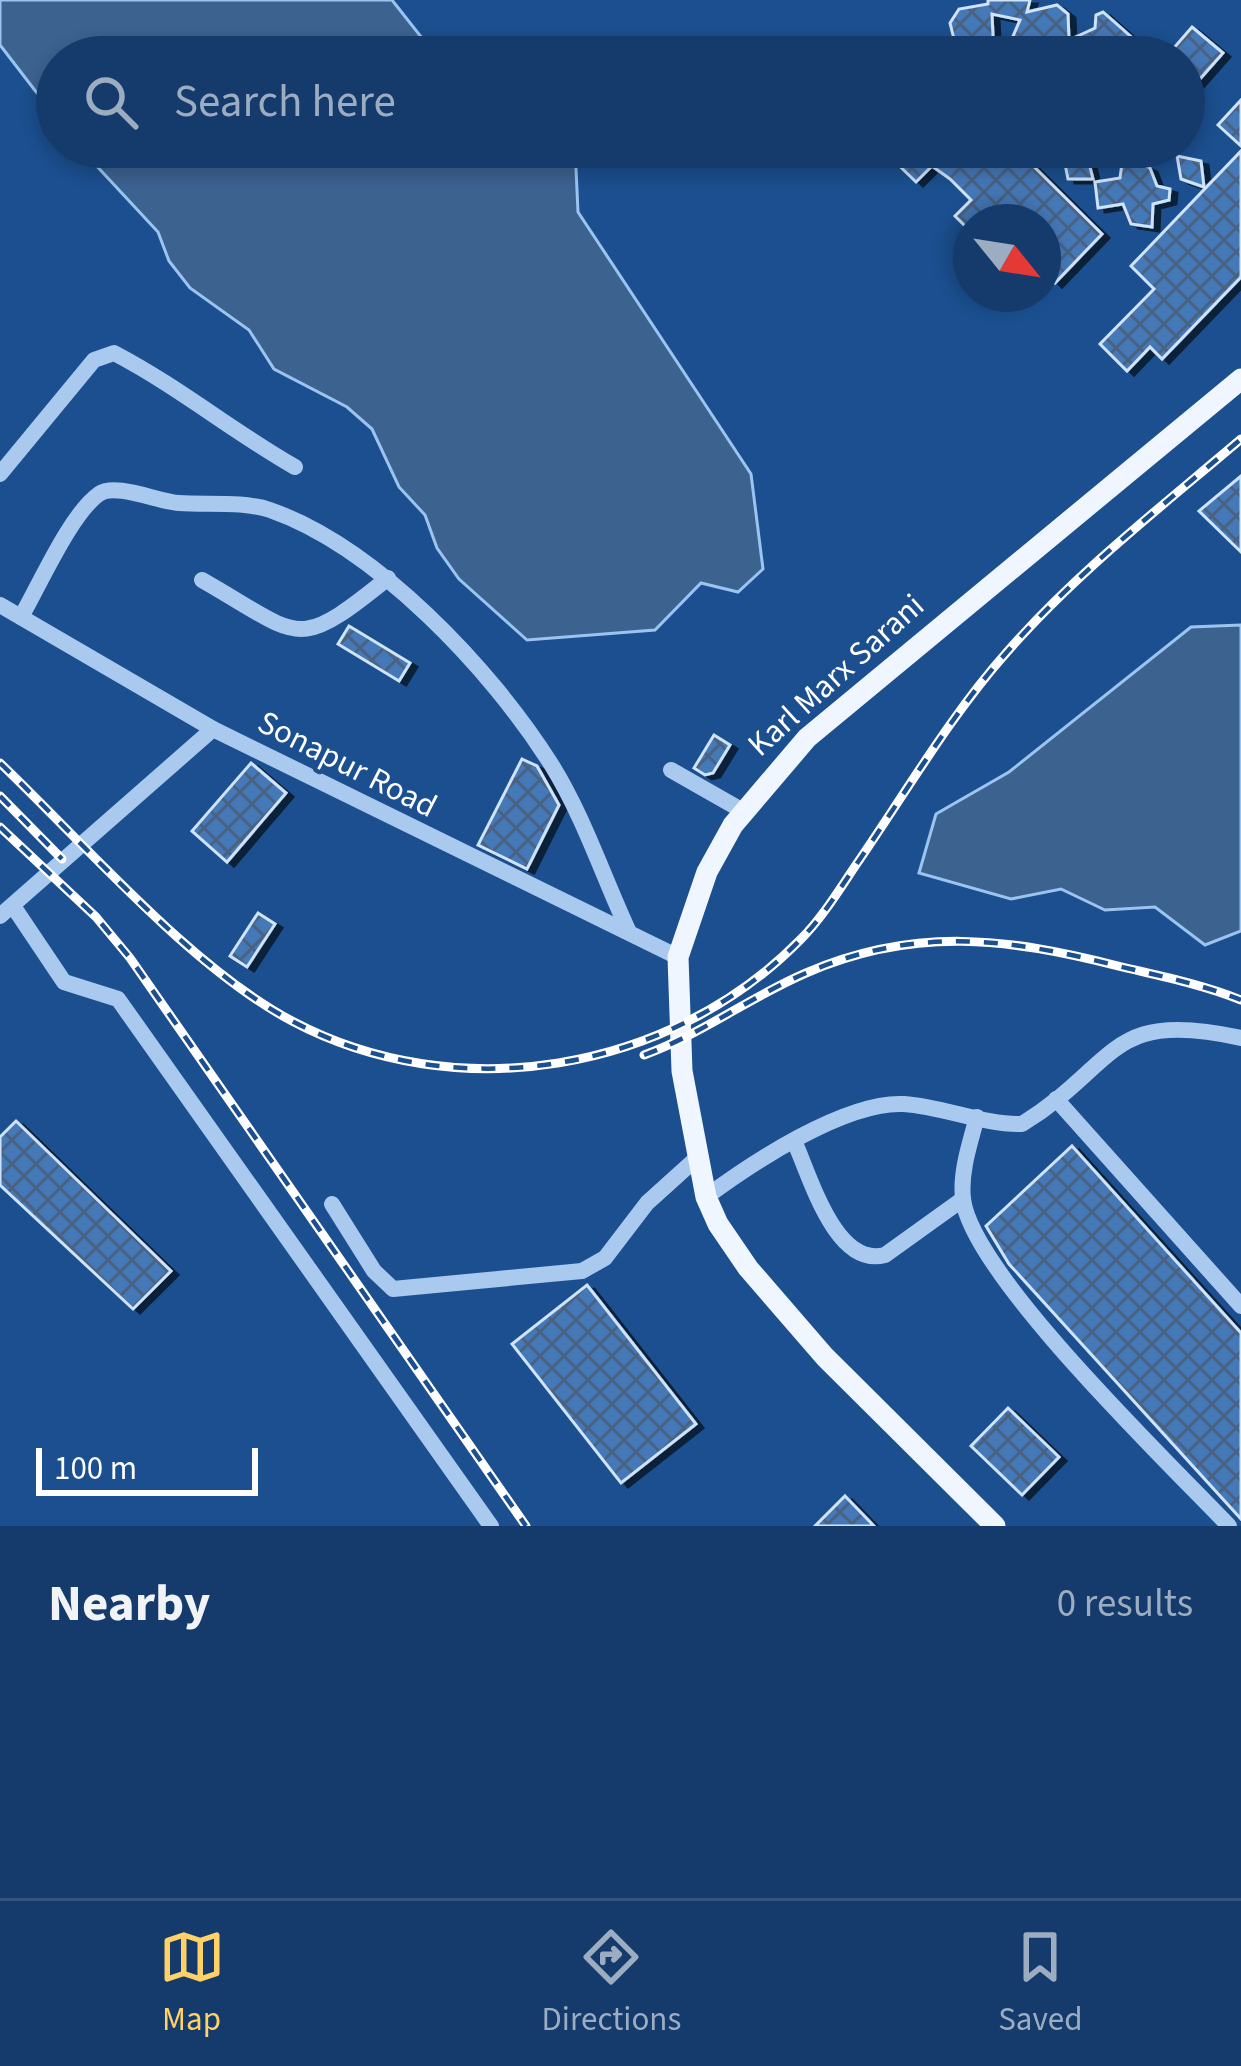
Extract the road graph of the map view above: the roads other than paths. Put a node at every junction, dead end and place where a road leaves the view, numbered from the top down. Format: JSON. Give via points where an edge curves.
{"nodes":[{"id":1,"x":1241,"y":379,"type":"edge"},
{"id":2,"x":295,"y":467,"type":"dead end"},
{"id":3,"x":0,"y":474,"type":"edge"},
{"id":4,"x":388,"y":578,"type":"junction"},
{"id":5,"x":202,"y":580,"type":"dead end"},
{"id":6,"x":0,"y":605,"type":"edge"},
{"id":7,"x":21,"y":617,"type":"junction"},
{"id":8,"x":213,"y":729,"type":"junction"},
{"id":9,"x":671,"y":770,"type":"dead end"},
{"id":10,"x":743,"y":811,"type":"junction"},
{"id":11,"x":6,"y":911,"type":"edge"},
{"id":12,"x":628,"y":930,"type":"junction"},
{"id":13,"x":677,"y":957,"type":"junction"},
{"id":14,"x":1241,"y":1038,"type":"edge"},
{"id":15,"x":1056,"y":1100,"type":"junction"},
{"id":16,"x":977,"y":1117,"type":"junction"},
{"id":17,"x":795,"y":1143,"type":"junction"},
{"id":18,"x":698,"y":1157,"type":"junction"},
{"id":19,"x":706,"y":1197,"type":"junction"},
{"id":20,"x":963,"y":1198,"type":"junction"},
{"id":21,"x":332,"y":1204,"type":"dead end"},
{"id":22,"x":1241,"y":1306,"type":"edge"},
{"id":23,"x":491,"y":1526,"type":"edge"},
{"id":24,"x":994,"y":1526,"type":"edge"},
{"id":25,"x":1229,"y":1526,"type":"edge"}],
"edges":[{"from":1,"to":10,"type":"main road","name":"Karl Marx Sarani","via":[[825,722]]},
{"from":2,"to":3,"type":"street","via":[[114,353],[94,360]]},
{"from":4,"to":5,"type":"street","via":[[325,628],[301,632]]},
{"from":4,"to":7,"type":"street","via":[[354,551],[264,508],[112,490],[82,514]]},
{"from":4,"to":12,"type":"street","via":[[486,680],[551,764]]},
{"from":6,"to":7,"type":"street","name":"Sonapur Road"},
{"from":7,"to":8,"type":"street","name":"Sonapur Road"},
{"from":8,"to":11,"type":"street"},
{"from":8,"to":12,"type":"street","name":"Sonapur Road"},
{"from":9,"to":10,"type":"street"},
{"from":10,"to":13,"type":"main road","name":"Karl Marx Sarani","via":[[707,872]]},
{"from":11,"to":23,"type":"street","via":[[64,982],[118,999]]},
{"from":12,"to":13,"type":"street","name":"Sonapur Road"},
{"from":13,"to":18,"type":"main road","name":"Karl Marx Sarani","via":[[682,1071]]},
{"from":14,"to":15,"type":"street","via":[[1190,1026],[1134,1034]]},
{"from":15,"to":16,"type":"street","via":[[1022,1124]]},
{"from":15,"to":22,"type":"street"},
{"from":16,"to":17,"type":"street","via":[[897,1104],[857,1112]]},
{"from":16,"to":20,"type":"street"},
{"from":17,"to":19,"type":"street"},
{"from":17,"to":20,"type":"street","via":[[839,1234],[869,1259],[885,1256]]},
{"from":18,"to":19,"type":"main road","name":"Karl Marx Sarani"},
{"from":18,"to":21,"type":"street","via":[[605,1258],[582,1271],[393,1289]]},
{"from":19,"to":24,"type":"main road","name":"Karl Marx Sarani","via":[[748,1268],[825,1357]]},
{"from":20,"to":25,"type":"street","via":[[976,1240],[1051,1336]]}]}
